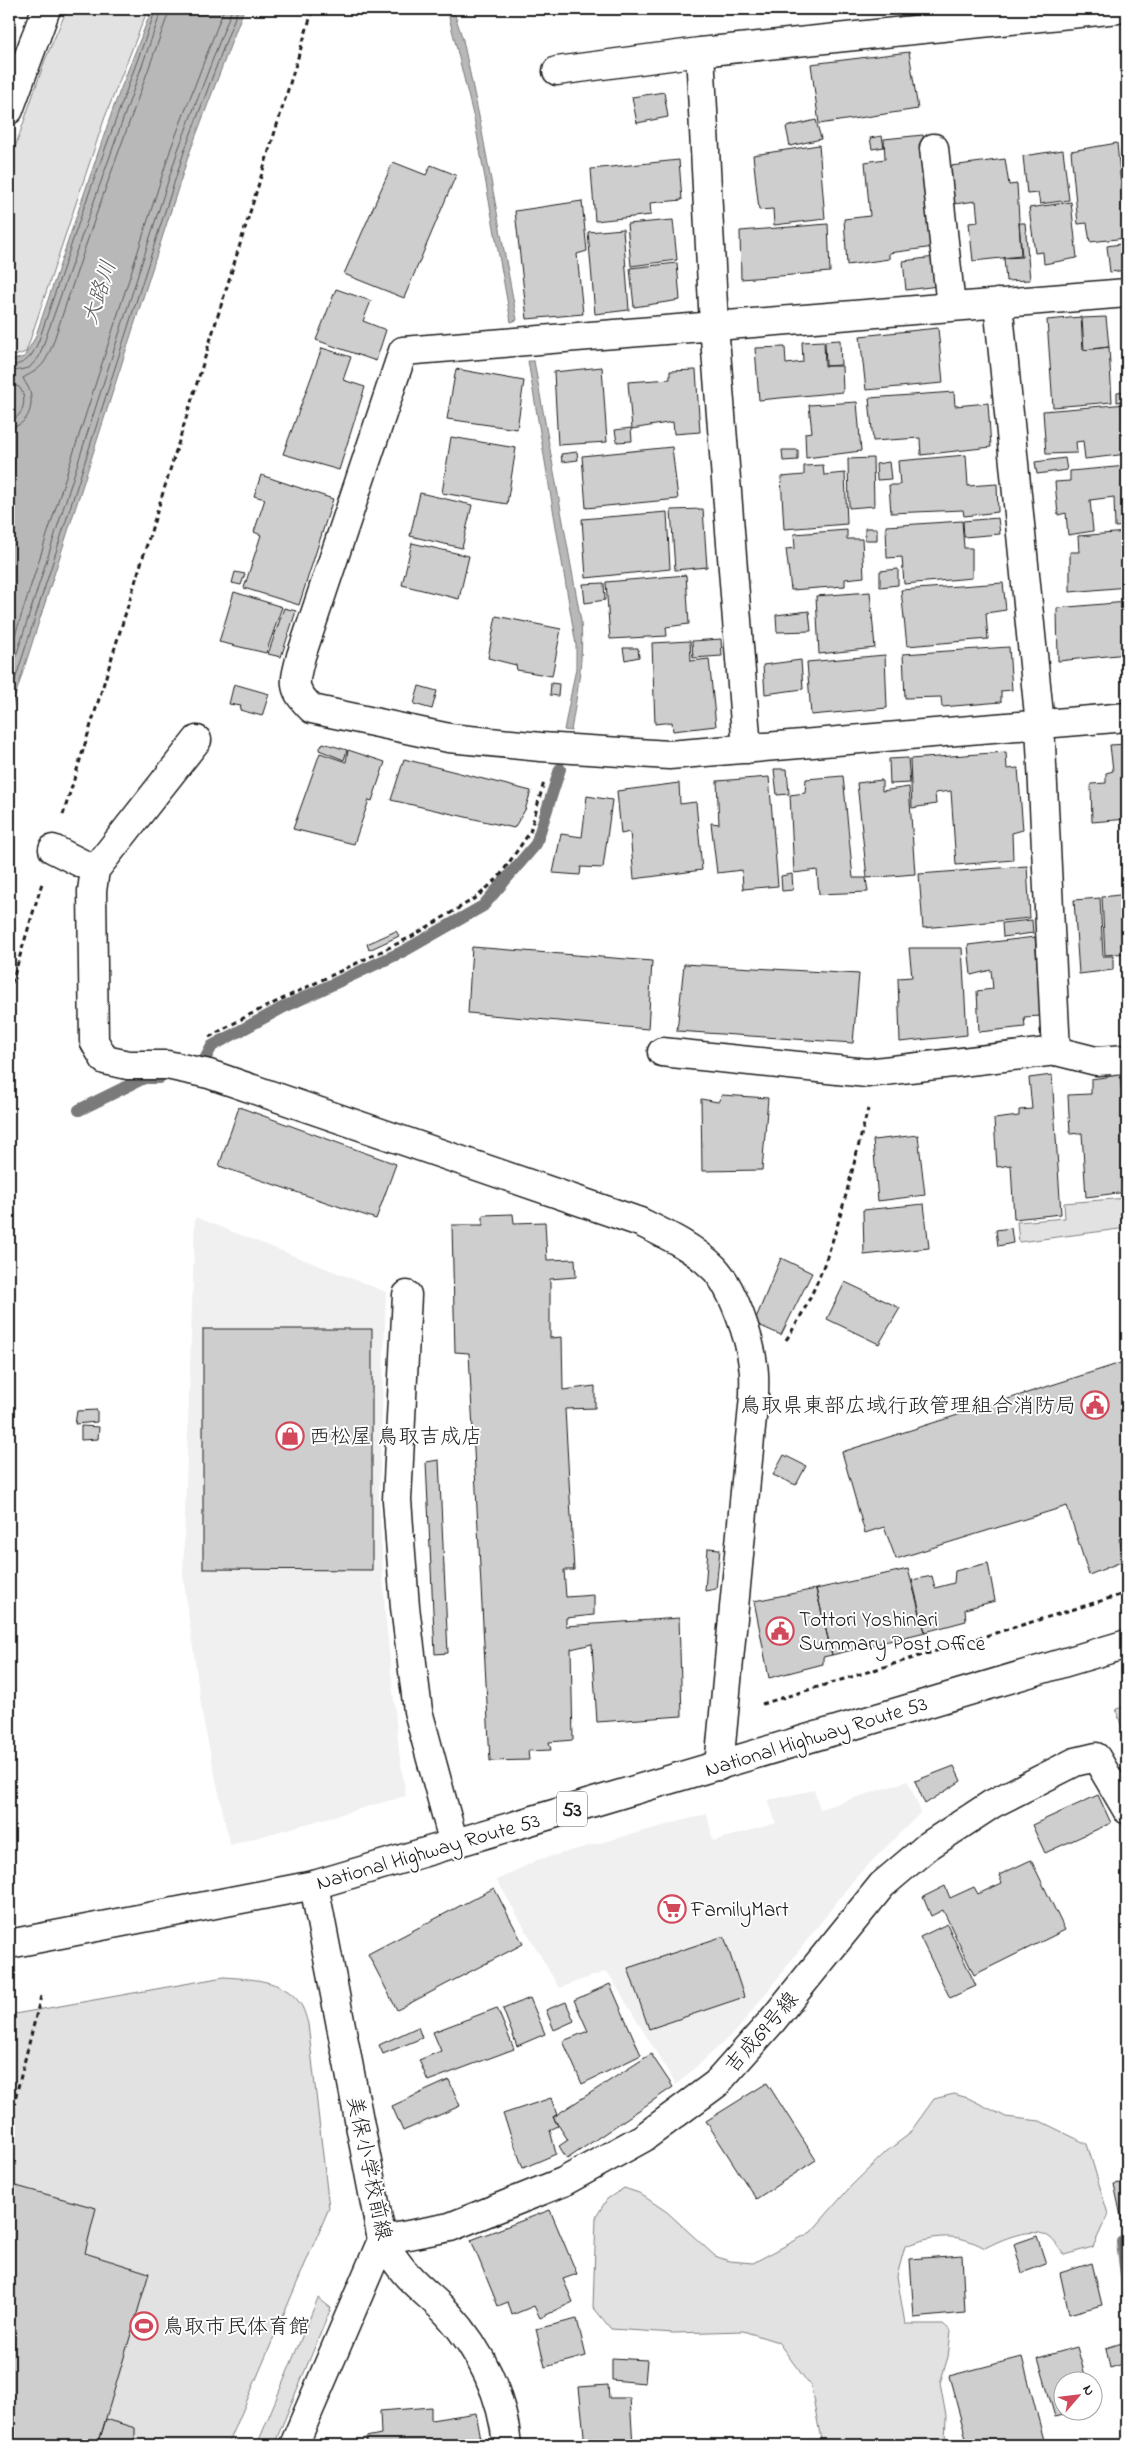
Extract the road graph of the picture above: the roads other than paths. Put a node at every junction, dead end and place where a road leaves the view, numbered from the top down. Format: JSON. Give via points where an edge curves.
{"nodes":[{"id":1,"x":46,"y":9,"type":"edge"},
{"id":2,"x":1118,"y":9,"type":"edge"},
{"id":3,"x":700,"y":52,"type":"junction"},
{"id":4,"x":557,"y":72,"type":"dead end"},
{"id":5,"x":9,"y":110,"type":"edge"},
{"id":6,"x":934,"y":148,"type":"dead end"},
{"id":7,"x":1127,"y":293,"type":"edge"},
{"id":8,"x":998,"y":303,"type":"junction"},
{"id":9,"x":951,"y":307,"type":"junction"},
{"id":10,"x":714,"y":325,"type":"junction"},
{"id":11,"x":1127,"y":717,"type":"edge"},
{"id":12,"x":1040,"y":725,"type":"junction"},
{"id":13,"x":197,"y":740,"type":"dead end"},
{"id":14,"x":747,"y":749,"type":"junction"},
{"id":15,"x":53,"y":850,"type":"road end"},
{"id":16,"x":95,"y":870,"type":"junction"},
{"id":17,"x":1056,"y":1051,"type":"junction"},
{"id":18,"x":662,"y":1052,"type":"dead end"},
{"id":19,"x":1127,"y":1058,"type":"edge"},
{"id":20,"x":406,"y":1295,"type":"dead end"},
{"id":21,"x":1127,"y":1644,"type":"edge"},
{"id":22,"x":719,"y":1766,"type":"junction"},
{"id":23,"x":1127,"y":1810,"type":"edge"},
{"id":24,"x":454,"y":1844,"type":"junction"},
{"id":25,"x":314,"y":1885,"type":"junction"},
{"id":26,"x":9,"y":1944,"type":"edge"},
{"id":27,"x":382,"y":2240,"type":"junction"},
{"id":28,"x":294,"y":2445,"type":"edge"},
{"id":29,"x":507,"y":2445,"type":"edge"}],
"edges":[{"from":1,"to":5,"type":"main road"},
{"from":2,"to":3,"type":"main road"},
{"from":3,"to":4,"type":"main road"},
{"from":3,"to":10,"type":"main road"},
{"from":6,"to":9,"type":"main road"},
{"from":7,"to":8,"type":"main road"},
{"from":8,"to":9,"type":"main road"},
{"from":8,"to":12,"type":"main road"},
{"from":9,"to":10,"type":"main road"},
{"from":10,"to":14,"type":"main road"},
{"from":10,"to":14,"type":"main road","via":[[403,351],[295,680],[297,694],[312,709],[449,738],[669,755]]},
{"from":11,"to":12,"type":"main road"},
{"from":12,"to":14,"type":"main road"},
{"from":12,"to":17,"type":"main road"},
{"from":13,"to":16,"type":"main road"},
{"from":15,"to":16,"type":"main road"},
{"from":16,"to":22,"type":"main road","via":[[92,891],[94,1041],[105,1060],[128,1065],[167,1065],[209,1074],[632,1220],[674,1238],[716,1270],[734,1300],[754,1365]]},
{"from":17,"to":18,"type":"main road","via":[[879,1073]]},
{"from":17,"to":19,"type":"main road","via":[[1096,1061]]},
{"from":20,"to":24,"type":"main road","via":[[397,1500],[405,1607],[418,1711]]},
{"from":21,"to":22,"type":"main road","name":"National Highway Route 53","number":"53"},
{"from":22,"to":24,"type":"main road","name":"National Highway Route 53","number":"53"},
{"from":23,"to":27,"type":"main road","name":"吉成69号線","via":[[1096,1757],[1075,1762],[992,1804],[928,1846],[882,1885],[785,2006],[716,2084],[643,2138],[563,2182],[468,2220],[450,2227]]},
{"from":24,"to":25,"type":"main road","name":"National Highway Route 53","number":"53"},
{"from":25,"to":26,"type":"main road","name":"National Highway Route 53","number":"53"},
{"from":25,"to":27,"type":"main road","name":"美保小学校前線"},
{"from":27,"to":28,"type":"main road"},
{"from":27,"to":29,"type":"main road","name":"美保小学校前線","via":[[408,2276],[449,2315],[480,2360],[496,2391]]}]}
